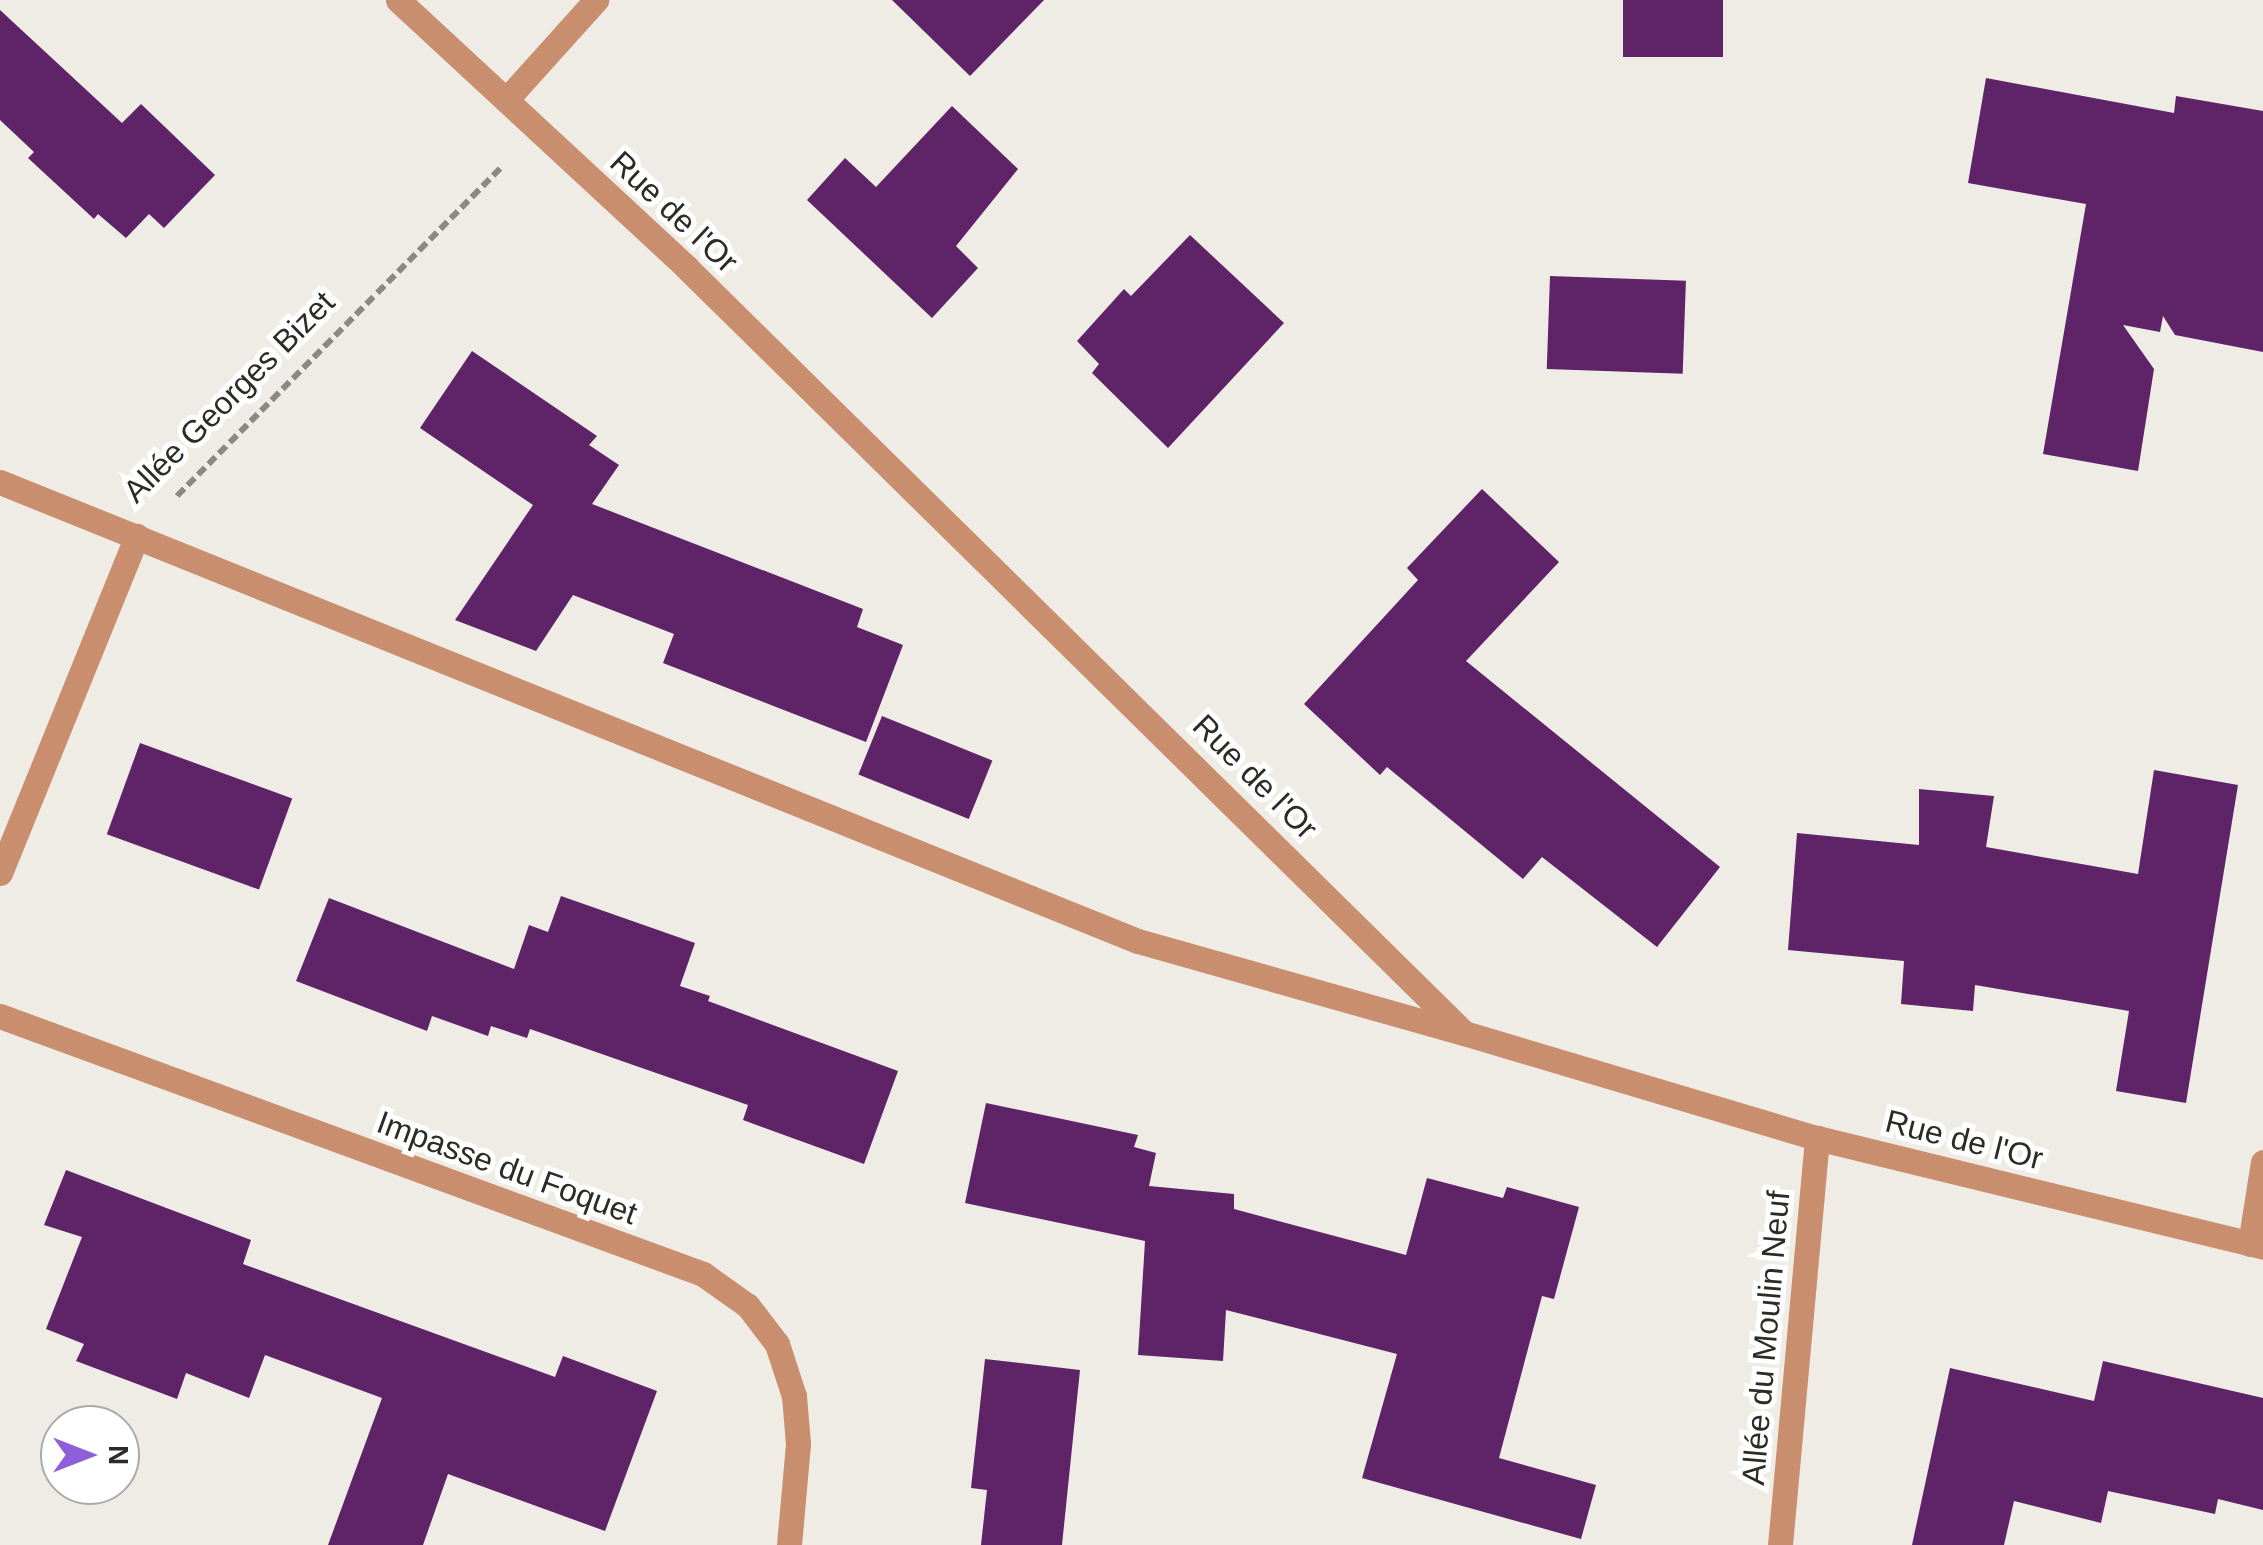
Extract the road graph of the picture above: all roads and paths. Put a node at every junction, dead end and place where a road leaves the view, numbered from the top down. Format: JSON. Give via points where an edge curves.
{"nodes":[{"id":1,"x":398,"y":0,"type":"edge"},
{"id":2,"x":596,"y":0,"type":"edge"},
{"id":3,"x":506,"y":100,"type":"junction"},
{"id":4,"x":538,"y":131,"type":"junction"},
{"id":5,"x":0,"y":482,"type":"edge"},
{"id":6,"x":137,"y":536,"type":"junction"},
{"id":7,"x":0,"y":873,"type":"edge"},
{"id":8,"x":0,"y":1016,"type":"edge"},
{"id":9,"x":1464,"y":1033,"type":"junction"},
{"id":10,"x":1817,"y":1138,"type":"junction"},
{"id":11,"x":2263,"y":1162,"type":"edge"},
{"id":12,"x":2256,"y":1246,"type":"edge"},
{"id":13,"x":789,"y":1545,"type":"edge"},
{"id":14,"x":1780,"y":1545,"type":"edge"}],
"edges":[{"from":1,"to":3,"type":"street","name":"Rue de l'Or"},
{"from":2,"to":3,"type":"street"},
{"from":3,"to":4,"type":"street","name":"Rue de l'Or"},
{"from":4,"to":6,"type":"path","name":"Allée Georges Bizet"},
{"from":4,"to":9,"type":"street","name":"Rue de l'Or","via":[[1071,641]]},
{"from":5,"to":6,"type":"street"},
{"from":6,"to":7,"type":"street","name":"Allée Georges Bizet"},
{"from":6,"to":9,"type":"street","via":[[1138,942]]},
{"from":8,"to":13,"type":"street","name":"Impasse du Foquet","via":[[702,1274],[748,1306],[777,1344],[794,1396],[798,1444]]},
{"from":9,"to":10,"type":"street","name":"Rue de l'Or"},
{"from":10,"to":12,"type":"street","name":"Rue de l'Or"},
{"from":10,"to":14,"type":"street","name":"Allée du Moulin Neuf"},
{"from":11,"to":12,"type":"street"}]}
